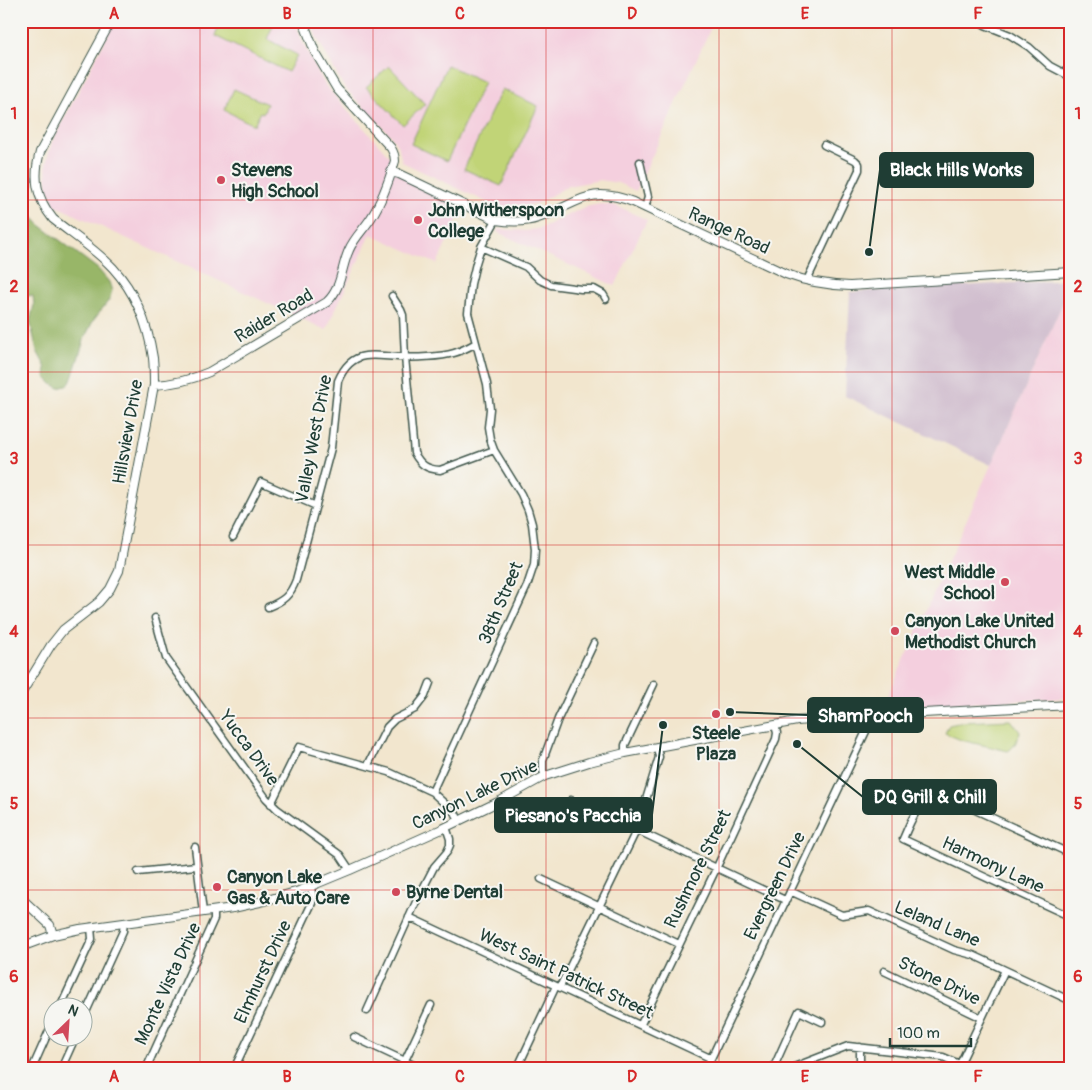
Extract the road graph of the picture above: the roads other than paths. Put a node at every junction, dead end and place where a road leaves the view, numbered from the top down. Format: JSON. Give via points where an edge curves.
{"nodes":[{"id":1,"x":111,"y":21,"type":"edge"},
{"id":2,"x":302,"y":21,"type":"edge"},
{"id":3,"x":979,"y":21,"type":"edge"},
{"id":4,"x":1071,"y":77,"type":"edge"},
{"id":5,"x":824,"y":145,"type":"dead end"},
{"id":6,"x":640,"y":162,"type":"dead end"},
{"id":7,"x":392,"y":172,"type":"junction"},
{"id":8,"x":645,"y":208,"type":"junction"},
{"id":9,"x":496,"y":220,"type":"junction"},
{"id":10,"x":481,"y":247,"type":"junction"},
{"id":11,"x":1071,"y":272,"type":"edge"},
{"id":12,"x":808,"y":281,"type":"junction"},
{"id":13,"x":392,"y":296,"type":"dead end"},
{"id":14,"x":606,"y":299,"type":"dead end"},
{"id":15,"x":476,"y":343,"type":"junction"},
{"id":16,"x":405,"y":357,"type":"junction"},
{"id":17,"x":154,"y":385,"type":"junction"},
{"id":18,"x":494,"y":450,"type":"junction"},
{"id":19,"x":316,"y":506,"type":"junction"},
{"id":20,"x":233,"y":537,"type":"dead end"},
{"id":21,"x":268,"y":607,"type":"dead end"},
{"id":22,"x":155,"y":618,"type":"dead end"},
{"id":23,"x":594,"y":643,"type":"dead end"},
{"id":24,"x":430,"y":683,"type":"dead end"},
{"id":25,"x":654,"y":684,"type":"dead end"},
{"id":26,"x":21,"y":694,"type":"edge"},
{"id":27,"x":1071,"y":704,"type":"edge"},
{"id":28,"x":868,"y":716,"type":"junction"},
{"id":29,"x":775,"y":725,"type":"junction"},
{"id":30,"x":657,"y":747,"type":"junction"},
{"id":31,"x":625,"y":753,"type":"junction"},
{"id":32,"x":368,"y":765,"type":"junction"},
{"id":33,"x":545,"y":776,"type":"junction"},
{"id":34,"x":432,"y":792,"type":"junction"},
{"id":35,"x":571,"y":800,"type":"dead end"},
{"id":36,"x":271,"y":804,"type":"junction"},
{"id":37,"x":459,"y":821,"type":"junction"},
{"id":38,"x":446,"y":827,"type":"junction"},
{"id":39,"x":637,"y":829,"type":"junction"},
{"id":40,"x":195,"y":847,"type":"dead end"},
{"id":41,"x":1071,"y":854,"type":"edge"},
{"id":42,"x":196,"y":866,"type":"junction"},
{"id":43,"x":716,"y":868,"type":"junction"},
{"id":44,"x":350,"y":870,"type":"junction"},
{"id":45,"x":138,"y":872,"type":"dead end"},
{"id":46,"x":541,"y":879,"type":"dead end"},
{"id":47,"x":311,"y":887,"type":"junction"},
{"id":48,"x":790,"y":890,"type":"junction"},
{"id":49,"x":21,"y":898,"type":"edge"},
{"id":50,"x":785,"y":900,"type":"junction"},
{"id":51,"x":599,"y":907,"type":"junction"},
{"id":52,"x":214,"y":911,"type":"junction"},
{"id":53,"x":203,"y":912,"type":"junction"},
{"id":54,"x":409,"y":917,"type":"junction"},
{"id":55,"x":1071,"y":918,"type":"edge"},
{"id":56,"x":124,"y":923,"type":"junction"},
{"id":57,"x":91,"y":927,"type":"junction"},
{"id":58,"x":53,"y":935,"type":"junction"},
{"id":59,"x":679,"y":944,"type":"junction"},
{"id":60,"x":21,"y":947,"type":"edge"},
{"id":61,"x":1005,"y":970,"type":"junction"},
{"id":62,"x":884,"y":971,"type":"dead end"},
{"id":63,"x":558,"y":986,"type":"junction"},
{"id":64,"x":65,"y":998,"type":"edge"},
{"id":65,"x":92,"y":1000,"type":"edge"},
{"id":66,"x":1071,"y":1001,"type":"edge"},
{"id":67,"x":431,"y":1004,"type":"dead end"},
{"id":68,"x":366,"y":1011,"type":"dead end"},
{"id":69,"x":982,"y":1018,"type":"junction"},
{"id":70,"x":822,"y":1022,"type":"dead end"},
{"id":71,"x":641,"y":1024,"type":"junction"},
{"id":72,"x":354,"y":1037,"type":"dead end"},
{"id":73,"x":42,"y":1046,"type":"edge"},
{"id":74,"x":860,"y":1047,"type":"junction"},
{"id":75,"x":70,"y":1048,"type":"edge"},
{"id":76,"x":710,"y":1058,"type":"junction"},
{"id":77,"x":404,"y":1060,"type":"junction"},
{"id":78,"x":1071,"y":1061,"type":"edge"},
{"id":79,"x":960,"y":1064,"type":"junction"},
{"id":80,"x":796,"y":1067,"type":"edge"},
{"id":81,"x":32,"y":1069,"type":"edge"},
{"id":82,"x":61,"y":1069,"type":"edge"},
{"id":83,"x":146,"y":1069,"type":"edge"},
{"id":84,"x":234,"y":1069,"type":"edge"},
{"id":85,"x":401,"y":1069,"type":"edge"},
{"id":86,"x":422,"y":1069,"type":"edge"},
{"id":87,"x":517,"y":1069,"type":"edge"},
{"id":88,"x":706,"y":1069,"type":"edge"},
{"id":89,"x":774,"y":1069,"type":"edge"},
{"id":90,"x":789,"y":1069,"type":"edge"},
{"id":91,"x":860,"y":1069,"type":"edge"},
{"id":92,"x":971,"y":1069,"type":"edge"},
{"id":93,"x":1067,"y":1069,"type":"edge"}],
"edges":[{"from":1,"to":17,"type":"street","name":"Hillsview Drive","via":[[40,152],[36,178],[39,196],[53,219],[106,261],[134,297],[148,333]]},
{"from":2,"to":7,"type":"street","name":"Raider Road","via":[[336,90],[393,151]]},
{"from":3,"to":4,"type":"street","via":[[1010,35],[1050,66]]},
{"from":5,"to":12,"type":"street","via":[[855,160],[859,170]]},
{"from":6,"to":8,"type":"street","via":[[648,197]]},
{"from":7,"to":9,"type":"street","name":"Range Road"},
{"from":7,"to":17,"type":"street","name":"Raider Road","via":[[378,207],[349,249],[334,296],[209,372],[191,380]]},
{"from":8,"to":9,"type":"street","name":"Range Road","via":[[616,196],[596,195],[539,218]]},
{"from":8,"to":12,"type":"street","name":"Range Road"},
{"from":9,"to":10,"type":"street","name":"38th Street"},
{"from":10,"to":14,"type":"street","via":[[526,267],[540,280],[552,285],[594,289]]},
{"from":10,"to":15,"type":"street","name":"38th Street","via":[[471,284],[468,313]]},
{"from":11,"to":12,"type":"street","name":"Range Road","via":[[850,286]]},
{"from":13,"to":16,"type":"street","via":[[403,315]]},
{"from":15,"to":16,"type":"street","name":"Valley West Drive","via":[[450,354]]},
{"from":15,"to":18,"type":"street","name":"38th Street","via":[[487,384],[488,427]]},
{"from":16,"to":18,"type":"street","via":[[414,453],[418,461],[431,470],[440,470]]},
{"from":16,"to":19,"type":"street","name":"Valley West Drive","via":[[365,356],[347,365],[342,372],[338,381],[331,448]]},
{"from":17,"to":26,"type":"street","name":"Hillsview Drive","via":[[118,571],[110,589],[99,602],[51,645]]},
{"from":18,"to":34,"type":"street","name":"38th Street","via":[[522,494],[528,510],[535,549],[534,565]]},
{"from":19,"to":20,"type":"street","via":[[261,482]]},
{"from":19,"to":21,"type":"street","name":"Valley West Drive","via":[[293,589],[281,602]]},
{"from":22,"to":36,"type":"street","name":"Yucca Drive","via":[[166,658]]},
{"from":23,"to":33,"type":"street","via":[[558,718],[543,760]]},
{"from":24,"to":32,"type":"street","via":[[415,709],[387,727]]},
{"from":25,"to":31,"type":"street","via":[[625,745]]},
{"from":27,"to":28,"type":"street","name":"Canyon Lake Drive"},
{"from":28,"to":29,"type":"street","name":"Canyon Lake Drive","via":[[797,720]]},
{"from":28,"to":48,"type":"street","name":"Evergreen Drive","via":[[869,725]]},
{"from":29,"to":30,"type":"street","name":"Canyon Lake Drive"},
{"from":29,"to":43,"type":"street","name":"Rushmore Street","via":[[776,739]]},
{"from":30,"to":31,"type":"street","name":"Canyon Lake Drive"},
{"from":30,"to":39,"type":"street","via":[[659,757]]},
{"from":31,"to":33,"type":"street","name":"Canyon Lake Drive"},
{"from":32,"to":34,"type":"street"},
{"from":32,"to":36,"type":"street","via":[[299,747]]},
{"from":33,"to":37,"type":"street","name":"Canyon Lake Drive"},
{"from":34,"to":37,"type":"street","via":[[456,814]]},
{"from":35,"to":39,"type":"street"},
{"from":36,"to":44,"type":"street","name":"Yucca Drive","via":[[340,855]]},
{"from":37,"to":38,"type":"street","name":"Canyon Lake Drive"},
{"from":38,"to":44,"type":"street","name":"Canyon Lake Drive"},
{"from":38,"to":54,"type":"street","via":[[450,845],[434,867]]},
{"from":39,"to":43,"type":"street"},
{"from":39,"to":51,"type":"street"},
{"from":40,"to":42,"type":"street","name":"Monte Vista Drive"},
{"from":41,"to":55,"type":"street","name":"Harmony Lane","via":[[947,798],[937,797],[919,807],[903,839]]},
{"from":42,"to":45,"type":"street"},
{"from":42,"to":53,"type":"street","name":"Monte Vista Drive"},
{"from":43,"to":50,"type":"street"},
{"from":43,"to":59,"type":"street","name":"Rushmore Street"},
{"from":44,"to":47,"type":"street","name":"Canyon Lake Drive"},
{"from":46,"to":51,"type":"street"},
{"from":47,"to":52,"type":"street","name":"Canyon Lake Drive"},
{"from":47,"to":84,"type":"street","name":"Elmhurst Drive","via":[[312,903]]},
{"from":48,"to":50,"type":"street","name":"Evergreen Drive"},
{"from":48,"to":61,"type":"street","name":"Leland Lane","via":[[842,915],[869,911]]},
{"from":49,"to":58,"type":"street","via":[[50,925]]},
{"from":50,"to":76,"type":"street","name":"Evergreen Drive"},
{"from":51,"to":59,"type":"street"},
{"from":51,"to":63,"type":"street"},
{"from":52,"to":53,"type":"street","name":"Canyon Lake Drive"},
{"from":52,"to":83,"type":"street","name":"Monte Vista Drive","via":[[214,920]]},
{"from":53,"to":56,"type":"street","name":"Canyon Lake Drive"},
{"from":54,"to":63,"type":"street","name":"West Saint Patrick Street"},
{"from":54,"to":68,"type":"street"},
{"from":56,"to":57,"type":"street","name":"Canyon Lake Drive"},
{"from":56,"to":65,"type":"street","via":[[124,931]]},
{"from":57,"to":58,"type":"street","name":"Canyon Lake Drive"},
{"from":57,"to":64,"type":"street","via":[[92,939]]},
{"from":58,"to":60,"type":"street","name":"Canyon Lake Drive"},
{"from":59,"to":71,"type":"street","name":"Rushmore Street"},
{"from":61,"to":66,"type":"street","name":"Leland Lane"},
{"from":61,"to":69,"type":"street"},
{"from":62,"to":69,"type":"street","name":"Stone Drive"},
{"from":63,"to":71,"type":"street","name":"West Saint Patrick Street"},
{"from":63,"to":87,"type":"street"},
{"from":67,"to":77,"type":"street"},
{"from":69,"to":79,"type":"street"},
{"from":70,"to":89,"type":"street","via":[[799,1011]]},
{"from":71,"to":76,"type":"street","name":"West Saint Patrick Street"},
{"from":72,"to":77,"type":"street"},
{"from":73,"to":81,"type":"street"},
{"from":74,"to":79,"type":"street","via":[[943,1057]]},
{"from":74,"to":80,"type":"street","via":[[848,1046]]},
{"from":74,"to":91,"type":"street"},
{"from":75,"to":82,"type":"street"},
{"from":76,"to":88,"type":"street","name":"Evergreen Drive"},
{"from":77,"to":85,"type":"street"},
{"from":77,"to":86,"type":"street"},
{"from":78,"to":93,"type":"street"},
{"from":79,"to":92,"type":"street"},
{"from":80,"to":90,"type":"street"}]}
